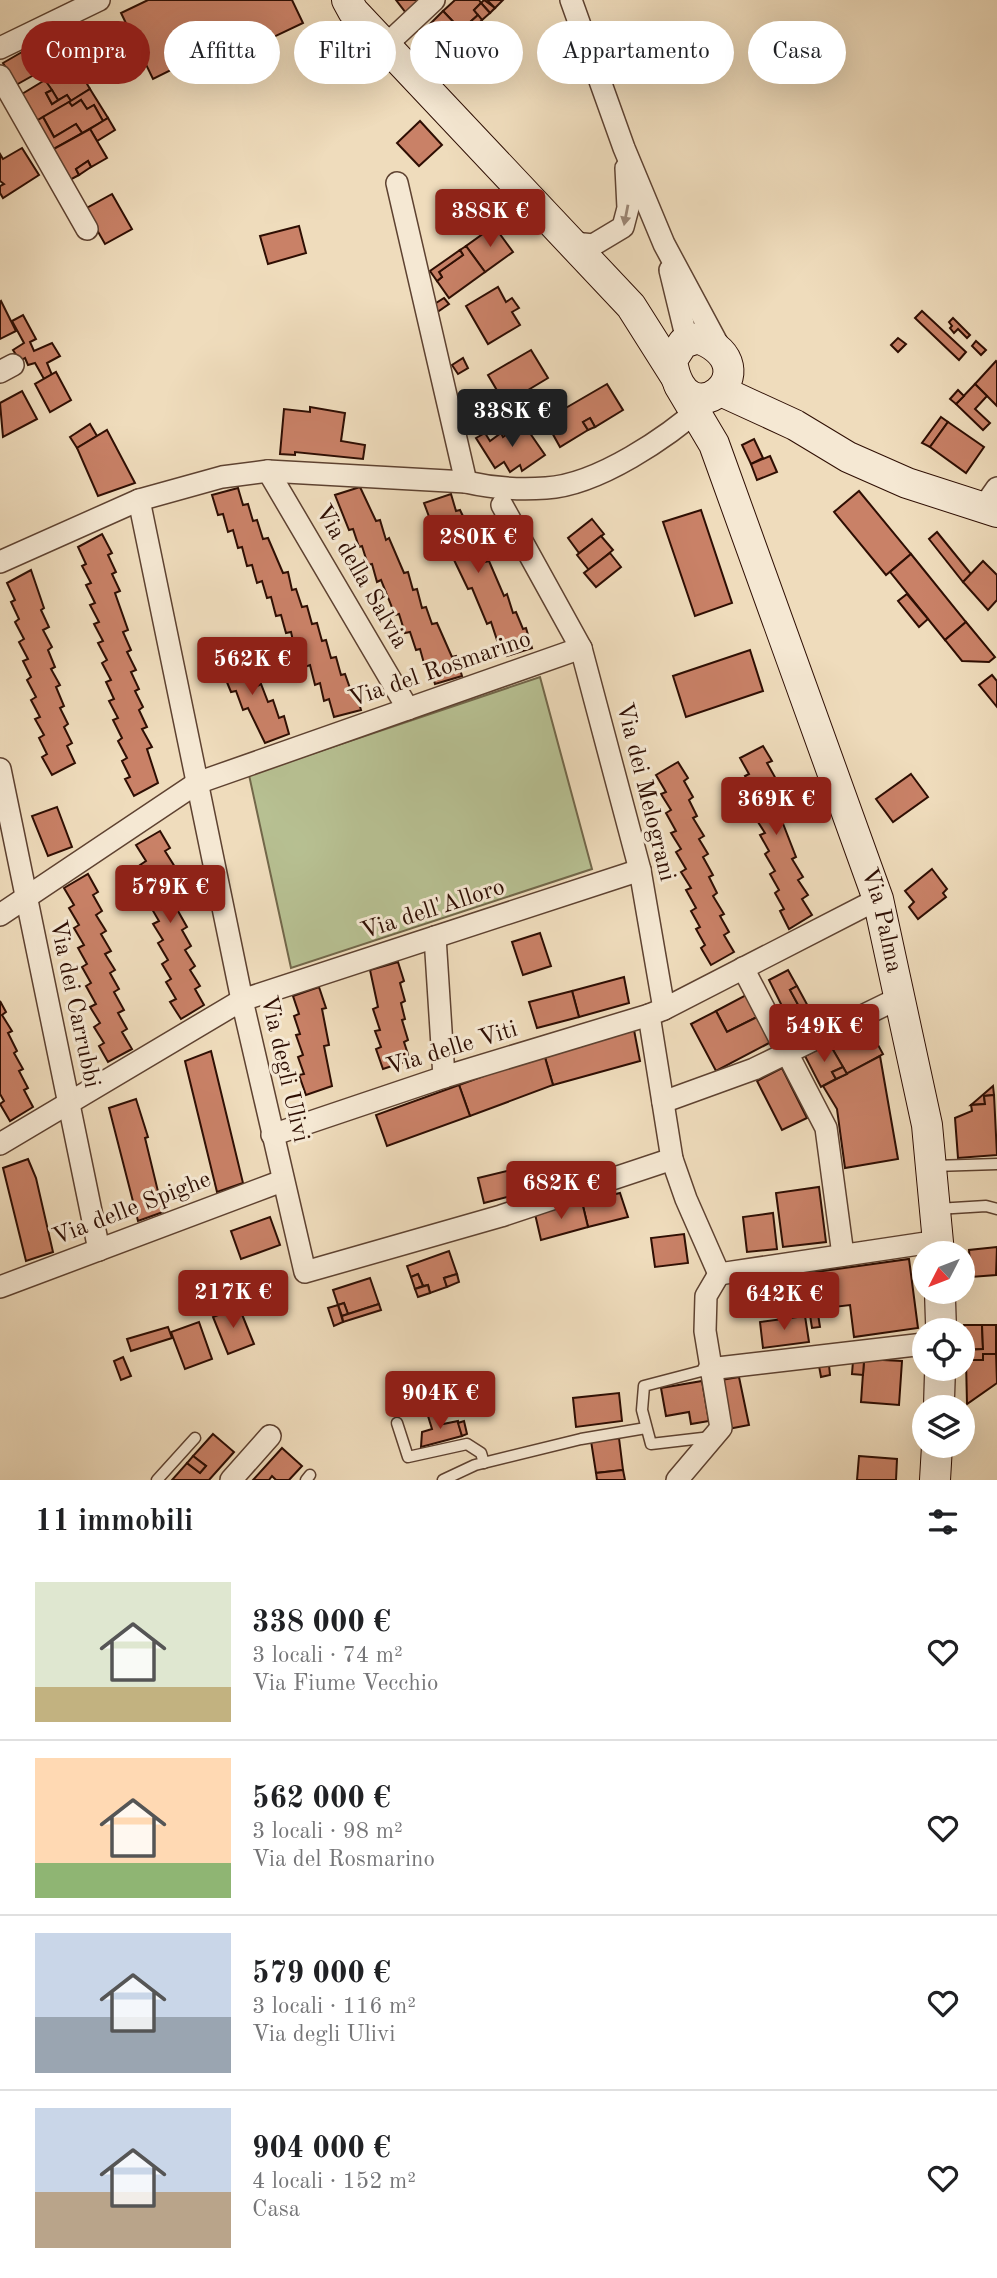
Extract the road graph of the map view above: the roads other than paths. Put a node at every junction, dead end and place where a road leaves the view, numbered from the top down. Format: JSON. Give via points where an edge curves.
{"nodes":[{"id":1,"x":99,"y":0,"type":"edge"},
{"id":2,"x":347,"y":0,"type":"edge"},
{"id":3,"x":434,"y":0,"type":"edge"},
{"id":4,"x":571,"y":0,"type":"edge"},
{"id":5,"x":365,"y":21,"type":"edge"},
{"id":6,"x":396,"y":36,"type":"edge"},
{"id":7,"x":0,"y":48,"type":"edge"},
{"id":8,"x":396,"y":56,"type":"edge"},
{"id":9,"x":0,"y":76,"type":"edge"},
{"id":10,"x":624,"y":148,"type":"junction"},
{"id":11,"x":397,"y":183,"type":"dead end"},
{"id":12,"x":87,"y":229,"type":"dead end"},
{"id":13,"x":573,"y":243,"type":"junction"},
{"id":14,"x":664,"y":244,"type":"junction"},
{"id":15,"x":631,"y":306,"type":"junction"},
{"id":16,"x":685,"y":341,"type":"junction"},
{"id":17,"x":725,"y":358,"type":"junction"},
{"id":18,"x":677,"y":380,"type":"junction"},
{"id":19,"x":712,"y":399,"type":"junction"},
{"id":20,"x":795,"y":425,"type":"junction"},
{"id":21,"x":657,"y":439,"type":"junction"},
{"id":22,"x":714,"y":444,"type":"junction"},
{"id":23,"x":268,"y":471,"type":"junction"},
{"id":24,"x":466,"y":482,"type":"junction"},
{"id":25,"x":139,"y":500,"type":"junction"},
{"id":26,"x":992,"y":502,"type":"edge"},
{"id":27,"x":502,"y":505,"type":"dead end"},
{"id":28,"x":0,"y":562,"type":"edge"},
{"id":29,"x":581,"y":648,"type":"junction"},
{"id":30,"x":408,"y":709,"type":"junction"},
{"id":31,"x":0,"y":769,"type":"edge"},
{"id":32,"x":197,"y":783,"type":"junction"},
{"id":33,"x":640,"y":870,"type":"junction"},
{"id":34,"x":24,"y":899,"type":"junction"},
{"id":35,"x":878,"y":899,"type":"junction"},
{"id":36,"x":0,"y":915,"type":"edge"},
{"id":37,"x":435,"y":937,"type":"junction"},
{"id":38,"x":743,"y":968,"type":"junction"},
{"id":39,"x":901,"y":997,"type":"junction"},
{"id":40,"x":242,"y":1000,"type":"junction"},
{"id":41,"x":656,"y":1012,"type":"junction"},
{"id":42,"x":788,"y":1053,"type":"junction"},
{"id":43,"x":444,"y":1077,"type":"junction"},
{"id":44,"x":663,"y":1102,"type":"junction"},
{"id":45,"x":68,"y":1104,"type":"junction"},
{"id":46,"x":272,"y":1135,"type":"junction"},
{"id":47,"x":0,"y":1144,"type":"edge"},
{"id":48,"x":672,"y":1159,"type":"junction"},
{"id":49,"x":997,"y":1164,"type":"edge"},
{"id":50,"x":932,"y":1166,"type":"junction"},
{"id":51,"x":282,"y":1181,"type":"junction"},
{"id":52,"x":937,"y":1209,"type":"junction"},
{"id":53,"x":997,"y":1209,"type":"edge"},
{"id":54,"x":939,"y":1241,"type":"edge"},
{"id":55,"x":912,"y":1249,"type":"edge"},
{"id":56,"x":99,"y":1250,"type":"junction"},
{"id":57,"x":843,"y":1255,"type":"junction"},
{"id":58,"x":719,"y":1274,"type":"junction"},
{"id":59,"x":0,"y":1287,"type":"edge"},
{"id":60,"x":912,"y":1345,"type":"edge"},
{"id":61,"x":709,"y":1369,"type":"junction"},
{"id":62,"x":397,"y":1423,"type":"dead end"},
{"id":63,"x":646,"y":1428,"type":"junction"},
{"id":64,"x":271,"y":1436,"type":"dead end"},
{"id":65,"x":710,"y":1437,"type":"junction"},
{"id":66,"x":195,"y":1438,"type":"dead end"},
{"id":67,"x":936,"y":1458,"type":"edge"},
{"id":68,"x":484,"y":1463,"type":"junction"},
{"id":69,"x":157,"y":1480,"type":"edge"},
{"id":70,"x":231,"y":1480,"type":"edge"},
{"id":71,"x":443,"y":1480,"type":"edge"},
{"id":72,"x":677,"y":1480,"type":"edge"},
{"id":73,"x":935,"y":1480,"type":"edge"}],
"edges":[{"from":1,"to":7,"type":"street"},
{"from":2,"to":5,"type":"main road"},
{"from":3,"to":6,"type":"street"},
{"from":4,"to":10,"type":"street"},
{"from":8,"to":13,"type":"main road"},
{"from":9,"to":12,"type":"street"},
{"from":10,"to":13,"type":"street","one_way":true,"via":[[628,208],[624,227],[593,245]]},
{"from":10,"to":14,"type":"street"},
{"from":11,"to":24,"type":"street"},
{"from":13,"to":15,"type":"main road"},
{"from":14,"to":16,"type":"street"},
{"from":14,"to":17,"type":"street"},
{"from":15,"to":16,"type":"main road"},
{"from":15,"to":18,"type":"main road"},
{"from":16,"to":17,"type":"main road","via":[[698,338],[712,344]]},
{"from":16,"to":18,"type":"main road","via":[[672,360]]},
{"from":17,"to":19,"type":"main road","via":[[727,381]]},
{"from":17,"to":20,"type":"main road"},
{"from":18,"to":19,"type":"main road","via":[[697,399]]},
{"from":18,"to":21,"type":"street","via":[[670,420]]},
{"from":19,"to":20,"type":"main road"},
{"from":19,"to":21,"type":"street"},
{"from":19,"to":22,"type":"main road"},
{"from":20,"to":26,"type":"main road","via":[[848,457],[907,483]]},
{"from":21,"to":22,"type":"street","via":[[694,434]]},
{"from":21,"to":24,"type":"street","via":[[600,474],[549,488],[493,488]]},
{"from":22,"to":35,"type":"main road","name":"Via Palma"},
{"from":23,"to":24,"type":"street"},
{"from":23,"to":25,"type":"street","via":[[222,477]]},
{"from":23,"to":30,"type":"street","name":"Via della Salvia"},
{"from":25,"to":28,"type":"street"},
{"from":25,"to":32,"type":"street","name":"Via degli Ulivi"},
{"from":27,"to":29,"type":"street","name":"Via dei Melograni"},
{"from":29,"to":30,"type":"street","name":"Via del Rosmarino"},
{"from":29,"to":33,"type":"street","name":"Via dei Melograni"},
{"from":30,"to":32,"type":"street","name":"Via del Rosmarino"},
{"from":31,"to":34,"type":"street","name":"Via dei Carrubbi"},
{"from":32,"to":34,"type":"street","name":"Via del Rosmarino"},
{"from":32,"to":40,"type":"street","name":"Via degli Ulivi"},
{"from":33,"to":37,"type":"street","name":"Via dell'Alloro"},
{"from":33,"to":41,"type":"street","name":"Via dei Melograni"},
{"from":34,"to":36,"type":"street","name":"Via del Rosmarino"},
{"from":34,"to":45,"type":"street","name":"Via dei Carrubbi"},
{"from":35,"to":38,"type":"street","name":"Via delle Viti"},
{"from":35,"to":39,"type":"main road","name":"Via Palma"},
{"from":37,"to":40,"type":"street","name":"Via dell'Alloro"},
{"from":37,"to":43,"type":"street"},
{"from":38,"to":41,"type":"street","name":"Via delle Viti"},
{"from":38,"to":42,"type":"street"},
{"from":39,"to":42,"type":"street"},
{"from":39,"to":50,"type":"main road","name":"Via Palma"},
{"from":40,"to":45,"type":"street","name":"Via dell'Alloro"},
{"from":40,"to":46,"type":"street","name":"Via degli Ulivi"},
{"from":41,"to":43,"type":"street","name":"Via delle Viti"},
{"from":41,"to":44,"type":"street","name":"Via dei Melograni"},
{"from":42,"to":44,"type":"street"},
{"from":42,"to":57,"type":"street","via":[[826,1128]]},
{"from":43,"to":46,"type":"street","name":"Via delle Viti"},
{"from":44,"to":48,"type":"street","name":"Via dei Melograni"},
{"from":45,"to":47,"type":"street","name":"Via dell'Alloro"},
{"from":45,"to":56,"type":"street","name":"Via dei Carrubbi"},
{"from":46,"to":51,"type":"street","name":"Via degli Ulivi"},
{"from":48,"to":51,"type":"street","name":"Via degli Ulivi","via":[[501,1216],[305,1272]]},
{"from":48,"to":58,"type":"street","name":"Via dei Melograni"},
{"from":49,"to":50,"type":"lane"},
{"from":50,"to":52,"type":"main road","name":"Via Palma"},
{"from":51,"to":56,"type":"street","name":"Via delle Spighe"},
{"from":52,"to":53,"type":"lane"},
{"from":52,"to":54,"type":"main road","name":"Via Palma"},
{"from":55,"to":57,"type":"street"},
{"from":56,"to":59,"type":"street","name":"Via delle Spighe"},
{"from":57,"to":58,"type":"street"},
{"from":58,"to":61,"type":"street","via":[[706,1296]]},
{"from":60,"to":61,"type":"street"},
{"from":61,"to":63,"type":"lane","via":[[644,1386]]},
{"from":61,"to":65,"type":"street","via":[[721,1428]]},
{"from":62,"to":68,"type":"lane","via":[[408,1457],[467,1444],[481,1453]]},
{"from":63,"to":65,"type":"lane","via":[[651,1444]]},
{"from":63,"to":68,"type":"lane"},
{"from":64,"to":70,"type":"street"},
{"from":65,"to":72,"type":"street"},
{"from":66,"to":69,"type":"lane"},
{"from":67,"to":73,"type":"main road"},
{"from":68,"to":71,"type":"lane"}]}
